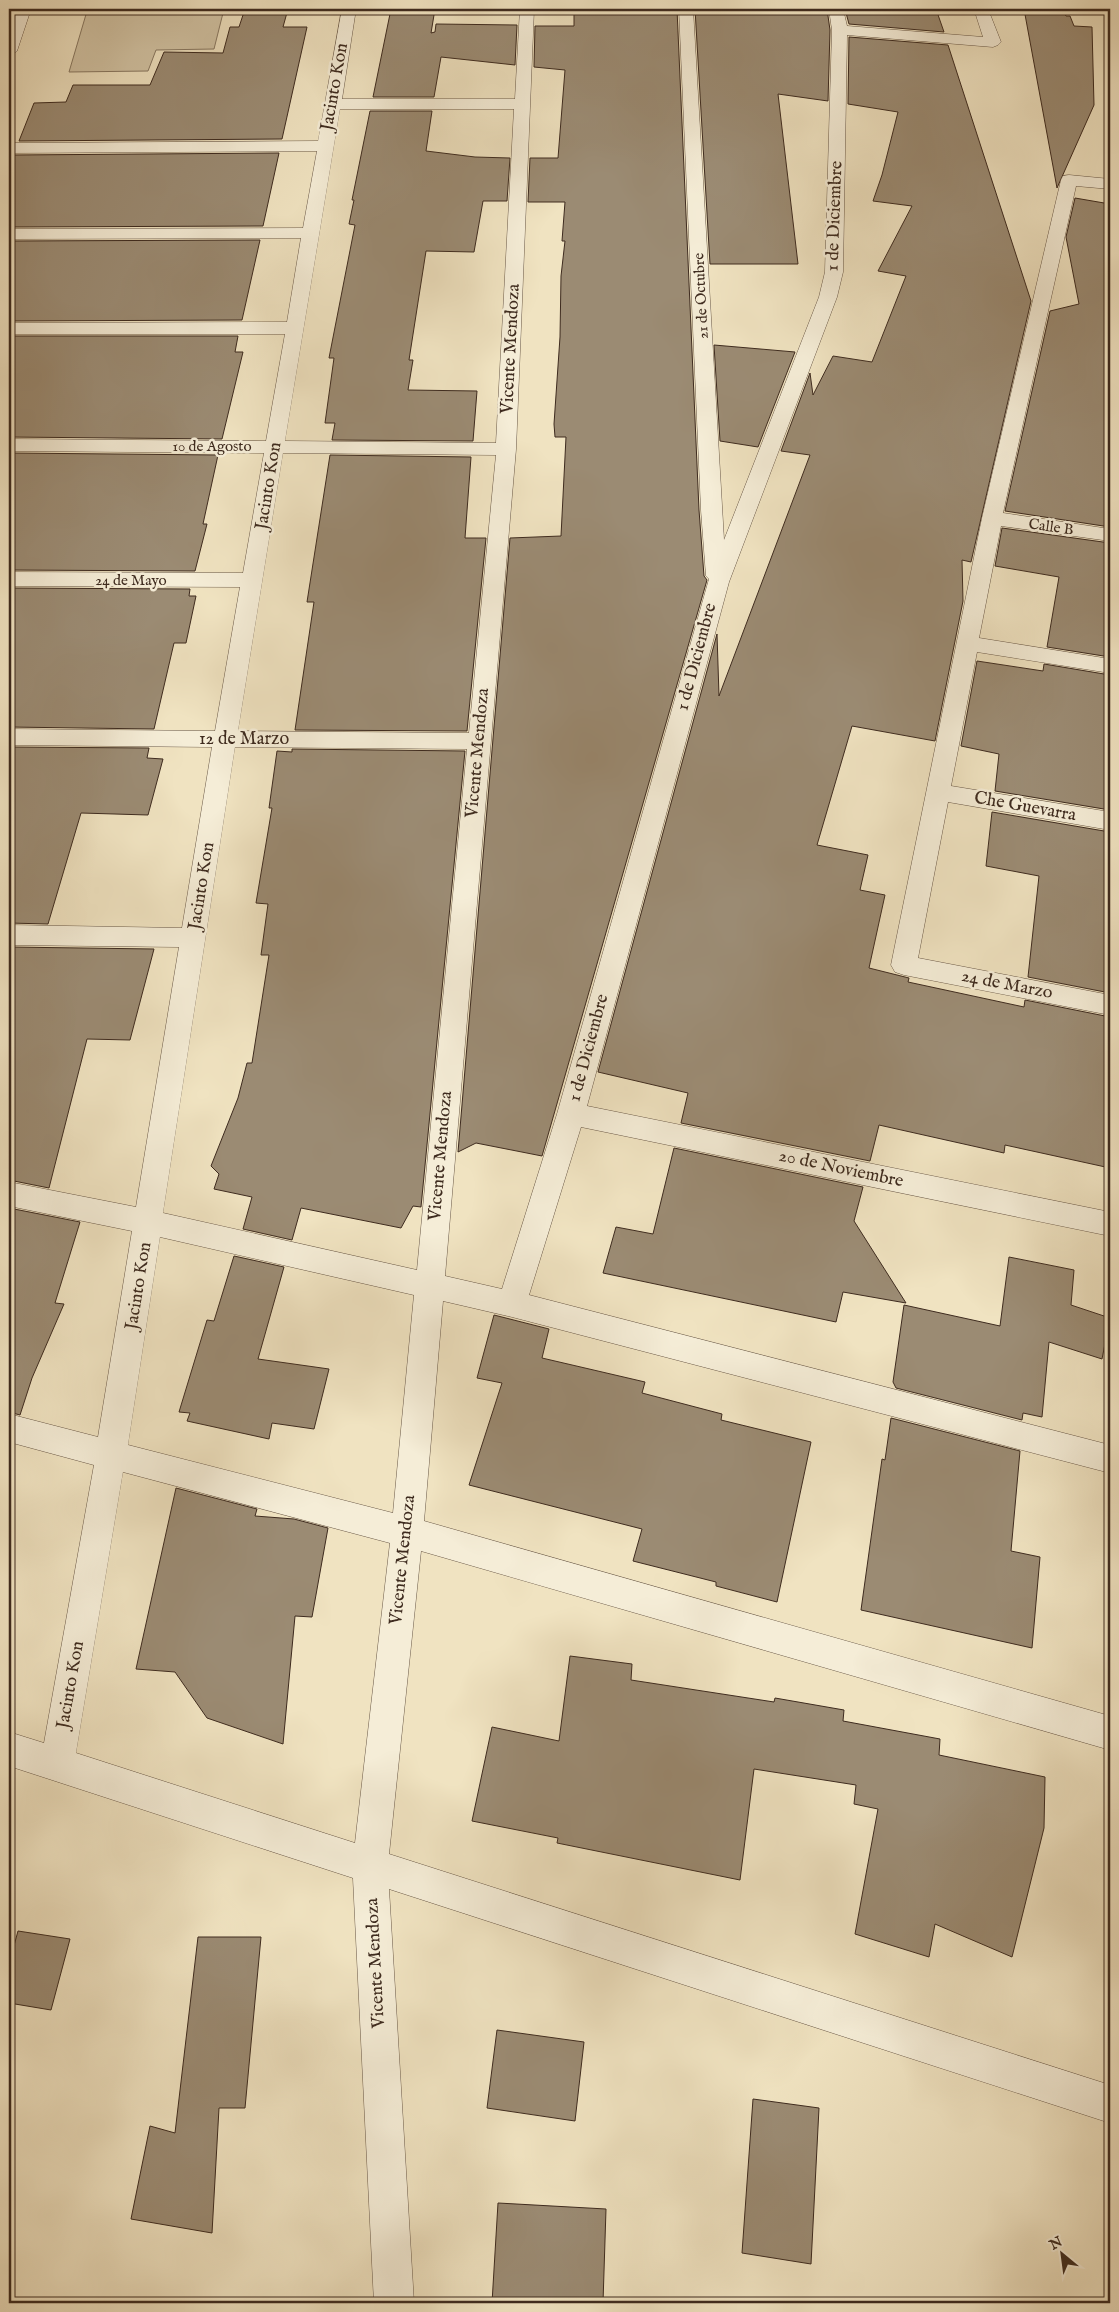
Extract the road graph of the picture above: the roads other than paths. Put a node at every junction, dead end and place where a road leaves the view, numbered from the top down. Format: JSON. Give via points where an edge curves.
{"nodes":[{"id":1,"x":24,"y":9,"type":"edge"},
{"id":2,"x":349,"y":9,"type":"edge"},
{"id":3,"x":527,"y":9,"type":"edge"},
{"id":4,"x":686,"y":9,"type":"edge"},
{"id":5,"x":981,"y":9,"type":"edge"},
{"id":6,"x":838,"y":19,"type":"edge"},
{"id":7,"x":9,"y":51,"type":"edge"},
{"id":8,"x":332,"y":104,"type":"junction"},
{"id":9,"x":522,"y":104,"type":"junction"},
{"id":10,"x":324,"y":146,"type":"junction"},
{"id":11,"x":9,"y":148,"type":"edge"},
{"id":12,"x":1110,"y":184,"type":"edge"},
{"id":13,"x":312,"y":233,"type":"junction"},
{"id":14,"x":9,"y":234,"type":"edge"},
{"id":15,"x":9,"y":328,"type":"edge"},
{"id":16,"x":295,"y":328,"type":"junction"},
{"id":17,"x":9,"y":445,"type":"edge"},
{"id":18,"x":276,"y":446,"type":"junction"},
{"id":19,"x":506,"y":449,"type":"junction"},
{"id":20,"x":712,"y":510,"type":"junction"},
{"id":21,"x":744,"y":515,"type":"junction"},
{"id":22,"x":992,"y":518,"type":"junction"},
{"id":23,"x":1110,"y":535,"type":"edge"},
{"id":24,"x":9,"y":580,"type":"edge"},
{"id":25,"x":253,"y":580,"type":"junction"},
{"id":26,"x":718,"y":582,"type":"junction"},
{"id":27,"x":967,"y":643,"type":"junction"},
{"id":28,"x":1110,"y":666,"type":"edge"},
{"id":29,"x":9,"y":737,"type":"edge"},
{"id":30,"x":225,"y":738,"type":"junction"},
{"id":31,"x":479,"y":741,"type":"junction"},
{"id":32,"x":939,"y":792,"type":"junction"},
{"id":33,"x":1110,"y":821,"type":"edge"},
{"id":34,"x":9,"y":935,"type":"edge"},
{"id":35,"x":193,"y":938,"type":"junction"},
{"id":36,"x":1110,"y":1005,"type":"edge"},
{"id":37,"x":571,"y":1114,"type":"junction"},
{"id":38,"x":9,"y":1194,"type":"edge"},
{"id":39,"x":149,"y":1222,"type":"junction"},
{"id":40,"x":1110,"y":1224,"type":"edge"},
{"id":41,"x":429,"y":1285,"type":"junction"},
{"id":42,"x":512,"y":1304,"type":"junction"},
{"id":43,"x":9,"y":1428,"type":"edge"},
{"id":44,"x":111,"y":1454,"type":"junction"},
{"id":45,"x":1110,"y":1459,"type":"edge"},
{"id":46,"x":407,"y":1532,"type":"junction"},
{"id":47,"x":1110,"y":1733,"type":"edge"},
{"id":48,"x":9,"y":1748,"type":"edge"},
{"id":49,"x":57,"y":1763,"type":"junction"},
{"id":50,"x":370,"y":1865,"type":"junction"},
{"id":51,"x":1110,"y":2104,"type":"edge"},
{"id":52,"x":394,"y":2303,"type":"edge"}],
"edges":[{"from":1,"to":7,"type":"street"},
{"from":2,"to":8,"type":"street","name":"Jacinto Kon"},
{"from":3,"to":9,"type":"street","name":"Vicente Mendoza"},
{"from":4,"to":20,"type":"street","name":"21 de Octubre"},
{"from":5,"to":6,"type":"street","via":[[993,42]]},
{"from":6,"to":21,"type":"street","name":"1 de Diciembre","via":[[834,272],[828,297]]},
{"from":8,"to":9,"type":"street"},
{"from":8,"to":10,"type":"street","name":"Jacinto Kon"},
{"from":9,"to":19,"type":"street","name":"Vicente Mendoza"},
{"from":10,"to":11,"type":"street"},
{"from":10,"to":13,"type":"street","name":"Jacinto Kon"},
{"from":12,"to":22,"type":"street","via":[[1068,180]]},
{"from":13,"to":14,"type":"street"},
{"from":13,"to":16,"type":"street","name":"Jacinto Kon"},
{"from":15,"to":16,"type":"street"},
{"from":16,"to":18,"type":"street","name":"Jacinto Kon"},
{"from":17,"to":18,"type":"street","name":"10 de Agosto"},
{"from":18,"to":19,"type":"street","name":"10 de Agosto"},
{"from":18,"to":25,"type":"street","name":"Jacinto Kon"},
{"from":19,"to":31,"type":"street","name":"Vicente Mendoza"},
{"from":20,"to":21,"type":"street"},
{"from":20,"to":26,"type":"street","name":"21 de Octubre"},
{"from":21,"to":26,"type":"street","name":"1 de Diciembre"},
{"from":22,"to":23,"type":"street","name":"Calle B"},
{"from":22,"to":27,"type":"street"},
{"from":24,"to":25,"type":"street","name":"24 de Mayo"},
{"from":25,"to":30,"type":"street","name":"Jacinto Kon"},
{"from":26,"to":37,"type":"street","name":"1 de Diciembre"},
{"from":27,"to":28,"type":"street"},
{"from":27,"to":32,"type":"street"},
{"from":29,"to":30,"type":"street","name":"12 de Marzo"},
{"from":30,"to":31,"type":"street","name":"12 de Marzo"},
{"from":30,"to":35,"type":"street","name":"Jacinto Kon"},
{"from":31,"to":41,"type":"street","name":"Vicente Mendoza"},
{"from":32,"to":33,"type":"street","name":"Che Guevarra"},
{"from":32,"to":36,"type":"street","name":"24 de Marzo","via":[[904,965]]},
{"from":34,"to":35,"type":"street"},
{"from":35,"to":39,"type":"street","name":"Jacinto Kon"},
{"from":37,"to":40,"type":"street","name":"20 de Noviembre"},
{"from":37,"to":42,"type":"street","name":"1 de Diciembre"},
{"from":38,"to":39,"type":"street"},
{"from":39,"to":41,"type":"street"},
{"from":39,"to":44,"type":"street","name":"Jacinto Kon"},
{"from":41,"to":42,"type":"street"},
{"from":41,"to":46,"type":"street","name":"Vicente Mendoza"},
{"from":42,"to":45,"type":"street"},
{"from":43,"to":44,"type":"street"},
{"from":44,"to":46,"type":"street"},
{"from":44,"to":49,"type":"street","name":"Jacinto Kon"},
{"from":46,"to":47,"type":"street"},
{"from":46,"to":50,"type":"street","name":"Vicente Mendoza"},
{"from":48,"to":49,"type":"street"},
{"from":49,"to":50,"type":"street"},
{"from":50,"to":51,"type":"street"},
{"from":50,"to":52,"type":"street","name":"Vicente Mendoza"}]}
